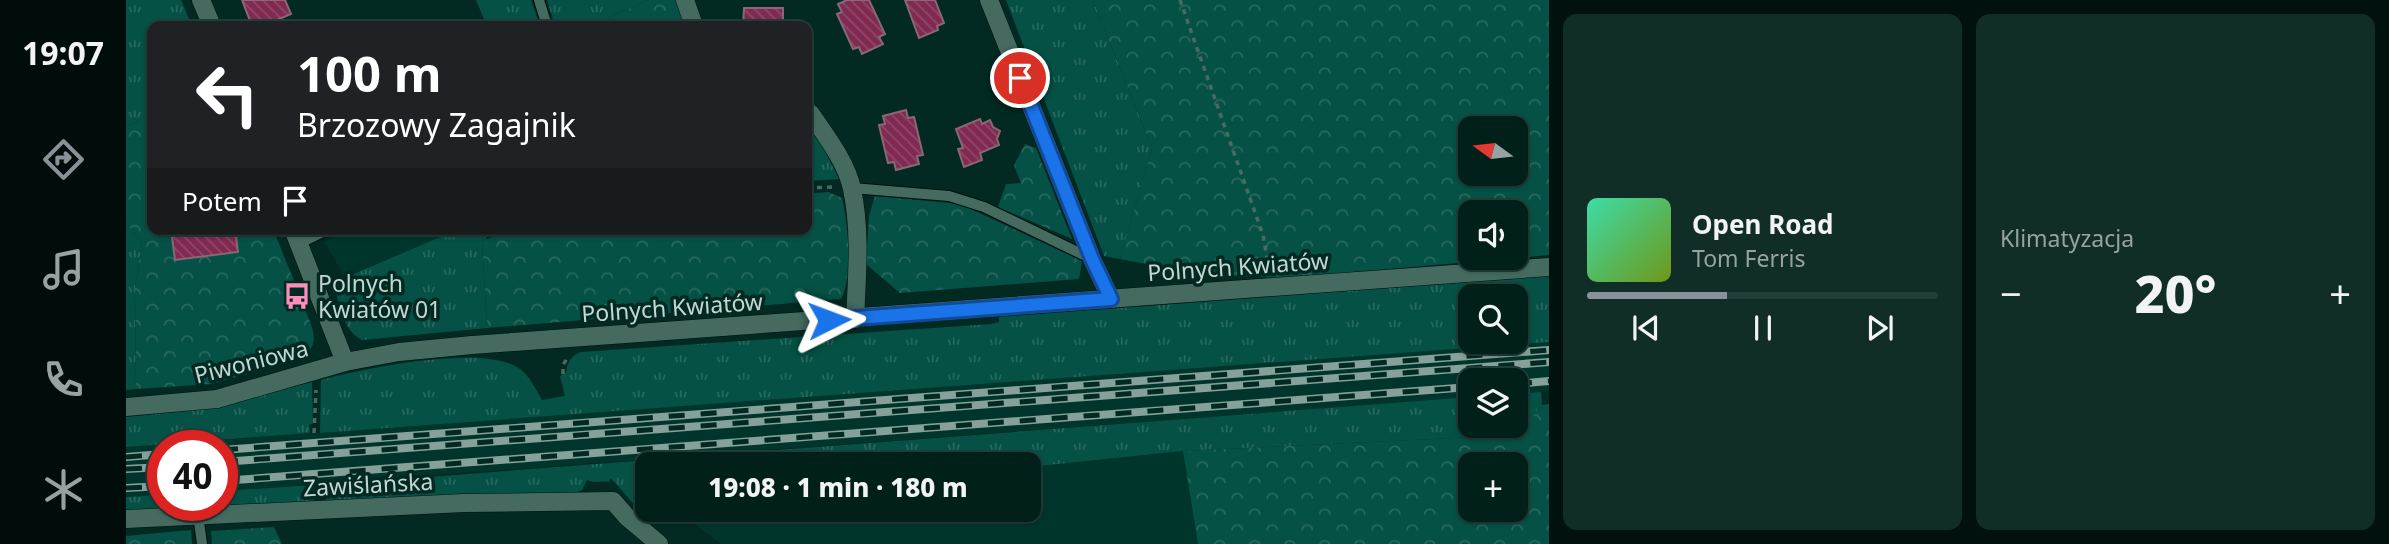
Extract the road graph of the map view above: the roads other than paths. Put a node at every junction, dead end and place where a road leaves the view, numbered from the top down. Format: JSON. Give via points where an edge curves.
{"nodes":[{"id":1,"x":201,"y":0,"type":"edge"},
{"id":2,"x":539,"y":0,"type":"edge"},
{"id":3,"x":685,"y":0,"type":"edge"},
{"id":4,"x":989,"y":0,"type":"edge"},
{"id":5,"x":210,"y":21,"type":"edge"},
{"id":6,"x":545,"y":21,"type":"edge"},
{"id":7,"x":692,"y":21,"type":"edge"},
{"id":8,"x":812,"y":116,"type":"edge"},
{"id":9,"x":852,"y":188,"type":"junction"},
{"id":10,"x":295,"y":237,"type":"edge"},
{"id":11,"x":1092,"y":259,"type":"junction"},
{"id":12,"x":1549,"y":267,"type":"edge"},
{"id":13,"x":1111,"y":299,"type":"junction"},
{"id":14,"x":855,"y":319,"type":"junction"},
{"id":15,"x":345,"y":362,"type":"junction"},
{"id":16,"x":126,"y":407,"type":"edge"},
{"id":17,"x":238,"y":512,"type":"edge"},
{"id":18,"x":147,"y":518,"type":"edge"},
{"id":19,"x":126,"y":519,"type":"edge"},
{"id":20,"x":199,"y":521,"type":"edge"},
{"id":21,"x":202,"y":544,"type":"edge"},
{"id":22,"x":659,"y":544,"type":"edge"}],
"edges":[{"from":1,"to":5,"type":"street"},
{"from":2,"to":6,"type":"lane"},
{"from":3,"to":7,"type":"street"},
{"from":4,"to":11,"type":"street"},
{"from":8,"to":9,"type":"street"},
{"from":9,"to":11,"type":"lane","via":[[949,196],[984,207]]},
{"from":9,"to":14,"type":"street","via":[[858,250]]},
{"from":10,"to":15,"type":"street"},
{"from":11,"to":13,"type":"street"},
{"from":12,"to":13,"type":"street","name":"Polnych Kwiatów"},
{"from":13,"to":14,"type":"street","name":"Polnych Kwiatów"},
{"from":14,"to":15,"type":"street","name":"Polnych Kwiatów","via":[[472,345]]},
{"from":15,"to":16,"type":"street","name":"Piwoniowa","via":[[217,399]]},
{"from":17,"to":22,"type":"street","name":"Zawiślańska","via":[[613,501]]},
{"from":18,"to":19,"type":"street","name":"Zawiślańska"},
{"from":20,"to":21,"type":"lane"}]}
